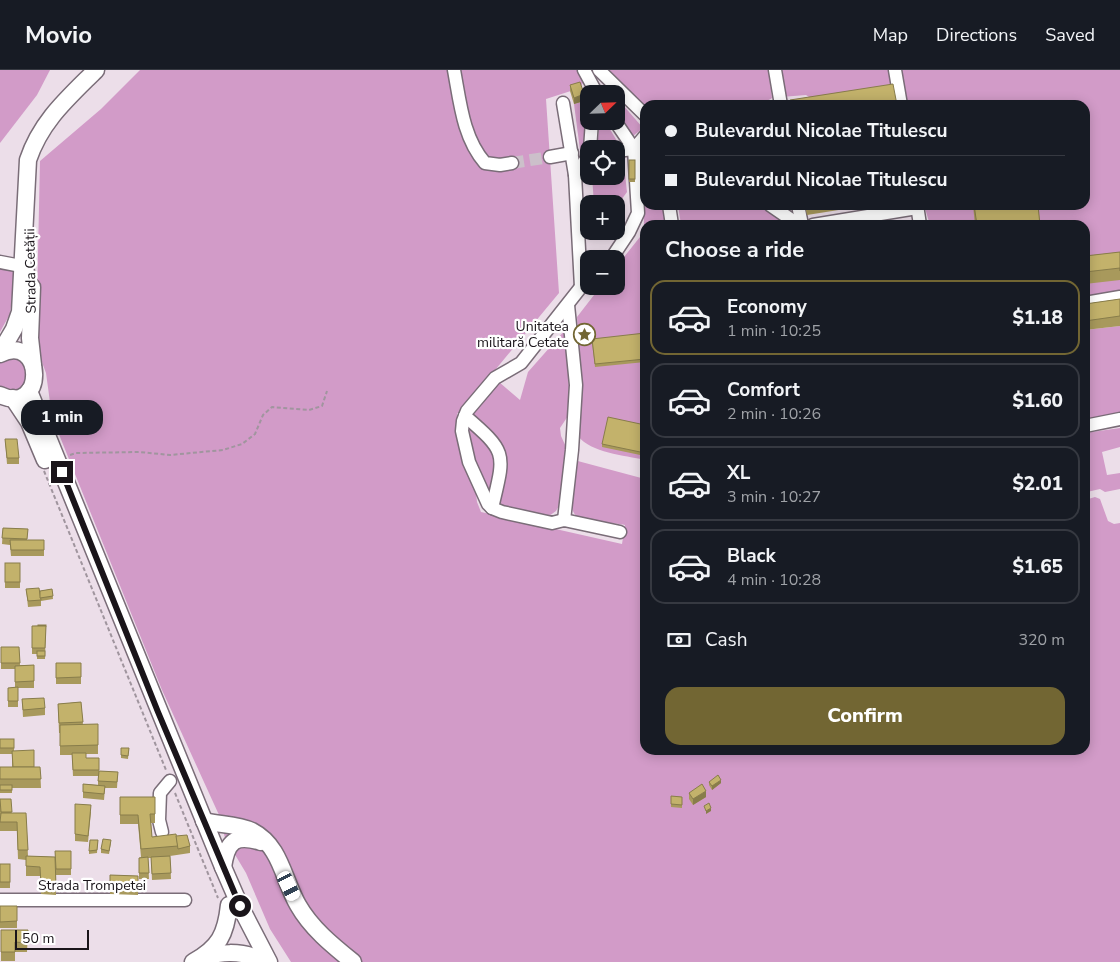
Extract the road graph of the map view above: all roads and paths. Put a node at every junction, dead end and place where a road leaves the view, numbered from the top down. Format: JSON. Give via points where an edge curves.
{"nodes":[{"id":1,"x":96,"y":70,"type":"edge"},
{"id":2,"x":454,"y":70,"type":"edge"},
{"id":3,"x":584,"y":70,"type":"edge"},
{"id":4,"x":599,"y":70,"type":"edge"},
{"id":5,"x":775,"y":70,"type":"edge"},
{"id":6,"x":896,"y":70,"type":"edge"},
{"id":7,"x":592,"y":85,"type":"edge"},
{"id":8,"x":777,"y":100,"type":"edge"},
{"id":9,"x":900,"y":100,"type":"edge"},
{"id":10,"x":563,"y":103,"type":"dead end"},
{"id":11,"x":640,"y":110,"type":"edge"},
{"id":12,"x":621,"y":130,"type":"edge"},
{"id":13,"x":640,"y":142,"type":"edge"},
{"id":14,"x":634,"y":149,"type":"junction"},
{"id":15,"x":625,"y":150,"type":"edge"},
{"id":16,"x":572,"y":152,"type":"junction"},
{"id":17,"x":550,"y":157,"type":"tunnel mouth"},
{"id":18,"x":512,"y":163,"type":"tunnel mouth"},
{"id":19,"x":580,"y":168,"type":"edge"},
{"id":20,"x":575,"y":175,"type":"junction"},
{"id":21,"x":26,"y":176,"type":"junction"},
{"id":22,"x":778,"y":210,"type":"edge"},
{"id":23,"x":900,"y":210,"type":"edge"},
{"id":24,"x":792,"y":220,"type":"edge"},
{"id":25,"x":842,"y":220,"type":"edge"},
{"id":26,"x":582,"y":250,"type":"edge"},
{"id":27,"x":617,"y":250,"type":"edge"},
{"id":28,"x":0,"y":262,"type":"edge"},
{"id":29,"x":21,"y":266,"type":"junction"},
{"id":30,"x":580,"y":290,"type":"edge"},
{"id":31,"x":1120,"y":297,"type":"edge"},
{"id":32,"x":1090,"y":302,"type":"edge"},
{"id":33,"x":568,"y":305,"type":"junction"},
{"id":34,"x":31,"y":324,"type":"junction"},
{"id":35,"x":0,"y":354,"type":"edge"},
{"id":36,"x":33,"y":365,"type":"junction"},
{"id":37,"x":28,"y":391,"type":"junction"},
{"id":38,"x":327,"y":391,"type":"dead end"},
{"id":39,"x":4,"y":397,"type":"edge"},
{"id":40,"x":465,"y":416,"type":"junction"},
{"id":41,"x":1120,"y":419,"type":"edge"},
{"id":42,"x":1090,"y":425,"type":"edge"},
{"id":43,"x":69,"y":455,"type":"dead end"},
{"id":44,"x":41,"y":464,"type":"dead end"},
{"id":45,"x":492,"y":508,"type":"junction"},
{"id":46,"x":564,"y":520,"type":"junction"},
{"id":47,"x":620,"y":532,"type":"dead end"},
{"id":48,"x":170,"y":781,"type":"junction"},
{"id":49,"x":204,"y":821,"type":"junction"},
{"id":50,"x":162,"y":832,"type":"dead end"},
{"id":51,"x":268,"y":844,"type":"junction"},
{"id":52,"x":223,"y":867,"type":"junction"},
{"id":53,"x":0,"y":900,"type":"edge"},
{"id":54,"x":185,"y":900,"type":"dead end"},
{"id":55,"x":229,"y":912,"type":"junction"},
{"id":56,"x":199,"y":959,"type":"edge"},
{"id":57,"x":260,"y":960,"type":"edge"},
{"id":58,"x":353,"y":962,"type":"edge"}],
"edges":[{"from":1,"to":21,"type":"main road","name":"Strada Cetății","via":[[43,127],[30,154]]},
{"from":2,"to":18,"type":"street","via":[[467,131],[476,152],[485,163]]},
{"from":3,"to":7,"type":"street"},
{"from":4,"to":11,"type":"street"},
{"from":5,"to":8,"type":"street"},
{"from":6,"to":9,"type":"street"},
{"from":10,"to":16,"type":"street"},
{"from":12,"to":14,"type":"street"},
{"from":13,"to":14,"type":"street"},
{"from":14,"to":15,"type":"street"},
{"from":14,"to":27,"type":"street","via":[[638,212]]},
{"from":16,"to":17,"type":"street"},
{"from":16,"to":20,"type":"street"},
{"from":19,"to":20,"type":"street"},
{"from":20,"to":26,"type":"street"},
{"from":21,"to":29,"type":"main road","name":"Strada Cetății"},
{"from":21,"to":34,"type":"main road","name":"Strada Cetății","via":[[32,259]]},
{"from":22,"to":24,"type":"street"},
{"from":23,"to":25,"type":"street"},
{"from":28,"to":29,"type":"street"},
{"from":29,"to":34,"type":"street","via":[[28,272],[27,311]]},
{"from":29,"to":35,"type":"main road","name":"Strada Cetății","via":[[20,312]]},
{"from":30,"to":33,"type":"street"},
{"from":31,"to":32,"type":"street"},
{"from":33,"to":40,"type":"street","via":[[521,364],[495,378]]},
{"from":33,"to":46,"type":"street","via":[[576,385]]},
{"from":34,"to":36,"type":"main road","name":"Strada Cetății"},
{"from":35,"to":36,"type":"main road","name":"Strada Cetății","via":[[10,351],[21,353]]},
{"from":36,"to":37,"type":"main road","name":"Strada Cetății","via":[[35,376]]},
{"from":37,"to":39,"type":"main road","via":[[22,396]]},
{"from":37,"to":49,"type":"main road"},
{"from":38,"to":43,"type":"path","via":[[322,406],[309,410],[272,407],[263,414],[255,434],[242,444],[223,450],[170,455],[138,452]]},
{"from":39,"to":55,"type":"main road","via":[[29,422]]},
{"from":40,"to":45,"type":"street","via":[[462,431],[469,462]]},
{"from":40,"to":45,"type":"street","via":[[489,436],[500,452],[501,471]]},
{"from":41,"to":42,"type":"street"},
{"from":44,"to":48,"type":"path"},
{"from":45,"to":46,"type":"street","via":[[552,523]]},
{"from":46,"to":47,"type":"street"},
{"from":48,"to":50,"type":"street","via":[[160,793]]},
{"from":48,"to":55,"type":"path","via":[[190,833]]},
{"from":49,"to":51,"type":"main road","via":[[244,828]]},
{"from":49,"to":52,"type":"main road"},
{"from":51,"to":52,"type":"main road","via":[[244,838],[236,840],[227,849]]},
{"from":51,"to":58,"type":"main road","via":[[311,924]]},
{"from":52,"to":57,"type":"main road"},
{"from":53,"to":54,"type":"street","name":"Strada Trompetei"},
{"from":55,"to":56,"type":"main road","via":[[222,938]]},
{"from":55,"to":57,"type":"main road"},
{"from":56,"to":57,"type":"main road","via":[[230,952]]}]}
